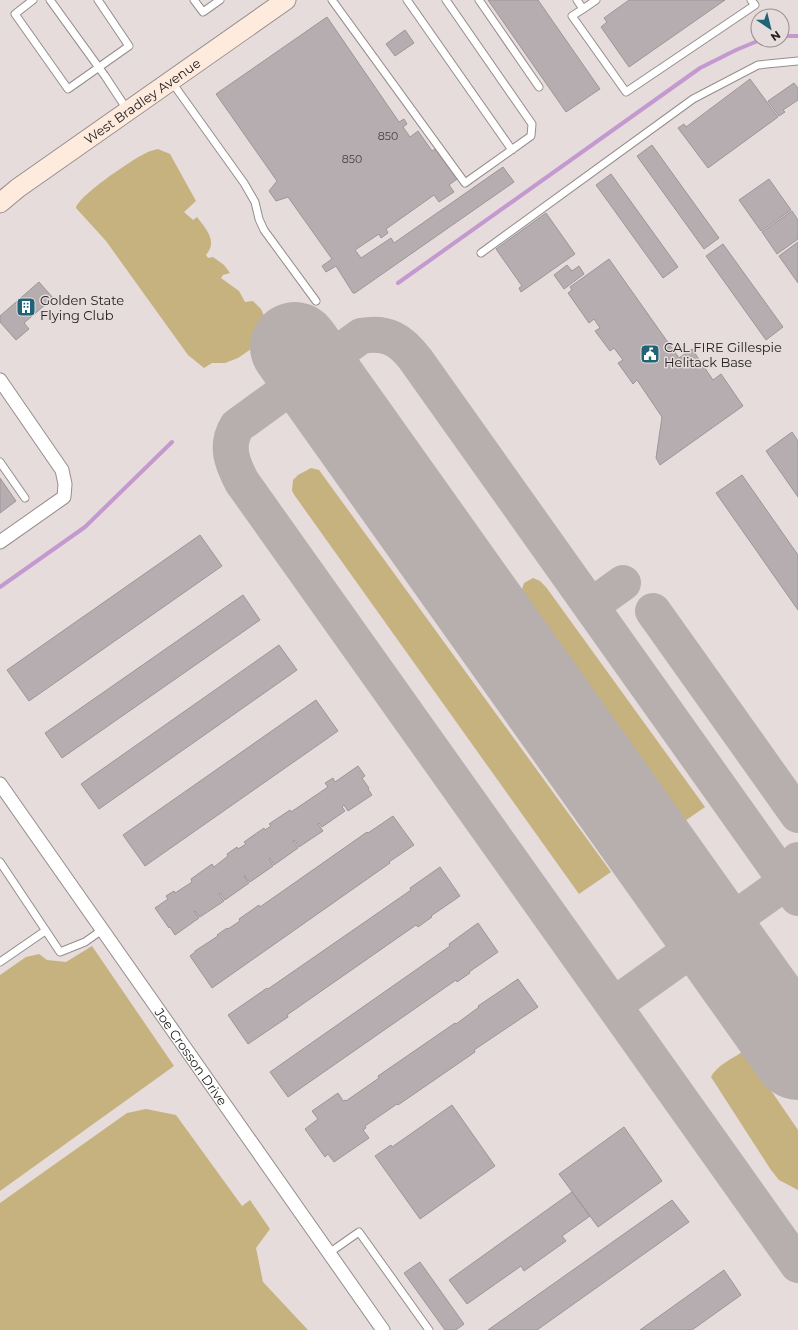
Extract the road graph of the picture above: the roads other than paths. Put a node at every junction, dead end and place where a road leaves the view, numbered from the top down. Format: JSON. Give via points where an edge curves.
{"nodes":[{"id":1,"x":33,"y":0,"type":"edge"},
{"id":2,"x":50,"y":0,"type":"edge"},
{"id":3,"x":98,"y":0,"type":"edge"},
{"id":4,"x":194,"y":0,"type":"edge"},
{"id":5,"x":220,"y":0,"type":"edge"},
{"id":6,"x":286,"y":0,"type":"edge"},
{"id":7,"x":332,"y":0,"type":"edge"},
{"id":8,"x":407,"y":0,"type":"edge"},
{"id":9,"x":446,"y":0,"type":"edge"},
{"id":10,"x":479,"y":0,"type":"edge"},
{"id":11,"x":577,"y":0,"type":"edge"},
{"id":12,"x":596,"y":0,"type":"edge"},
{"id":13,"x":751,"y":0,"type":"edge"},
{"id":14,"x":583,"y":9,"type":"junction"},
{"id":15,"x":798,"y":61,"type":"edge"},
{"id":16,"x":98,"y":67,"type":"junction"},
{"id":17,"x":171,"y":81,"type":"junction"},
{"id":18,"x":539,"y":87,"type":"dead end"},
{"id":19,"x":128,"y":111,"type":"junction"},
{"id":20,"x":512,"y":150,"type":"junction"},
{"id":21,"x":0,"y":203,"type":"edge"},
{"id":22,"x":481,"y":254,"type":"dead end"},
{"id":23,"x":316,"y":301,"type":"dead end"},
{"id":24,"x":2,"y":387,"type":"edge"},
{"id":25,"x":0,"y":462,"type":"edge"},
{"id":26,"x":25,"y":498,"type":"dead end"},
{"id":27,"x":0,"y":542,"type":"edge"},
{"id":28,"x":0,"y":784,"type":"edge"},
{"id":29,"x":0,"y":862,"type":"edge"},
{"id":30,"x":102,"y":930,"type":"junction"},
{"id":31,"x":45,"y":931,"type":"junction"},
{"id":32,"x":0,"y":962,"type":"edge"},
{"id":33,"x":329,"y":1252,"type":"junction"},
{"id":34,"x":383,"y":1330,"type":"edge"},
{"id":35,"x":429,"y":1330,"type":"edge"}],
"edges":[{"from":1,"to":16,"type":"lane","via":[[15,14],[68,89]]},
{"from":2,"to":16,"type":"lane"},
{"from":3,"to":16,"type":"lane","via":[[129,46]]},
{"from":4,"to":5,"type":"lane","via":[[203,12]]},
{"from":6,"to":17,"type":"main road","name":"West Bradley Avenue"},
{"from":7,"to":20,"type":"lane","via":[[465,183]]},
{"from":8,"to":20,"type":"lane"},
{"from":9,"to":20,"type":"lane","via":[[532,124],[531,136]]},
{"from":10,"to":18,"type":"lane"},
{"from":11,"to":14,"type":"lane"},
{"from":12,"to":14,"type":"lane"},
{"from":13,"to":14,"type":"lane","via":[[755,5],[626,92],[572,16]]},
{"from":15,"to":22,"type":"lane","via":[[758,65],[693,99]]},
{"from":16,"to":19,"type":"lane"},
{"from":17,"to":19,"type":"main road","name":"West Bradley Avenue"},
{"from":17,"to":23,"type":"lane","via":[[244,183],[255,202],[264,230]]},
{"from":19,"to":21,"type":"main road","name":"West Bradley Avenue"},
{"from":24,"to":27,"type":"street","via":[[62,470],[65,484],[64,497]]},
{"from":25,"to":26,"type":"lane"},
{"from":28,"to":30,"type":"street","name":"Joe Crosson Drive"},
{"from":29,"to":31,"type":"lane"},
{"from":30,"to":31,"type":"lane","via":[[85,942],[60,952]]},
{"from":30,"to":33,"type":"street","name":"Joe Crosson Drive"},
{"from":31,"to":32,"type":"lane"},
{"from":33,"to":34,"type":"street","name":"Joe Crosson Drive"},
{"from":33,"to":35,"type":"lane","via":[[359,1232]]}]}
